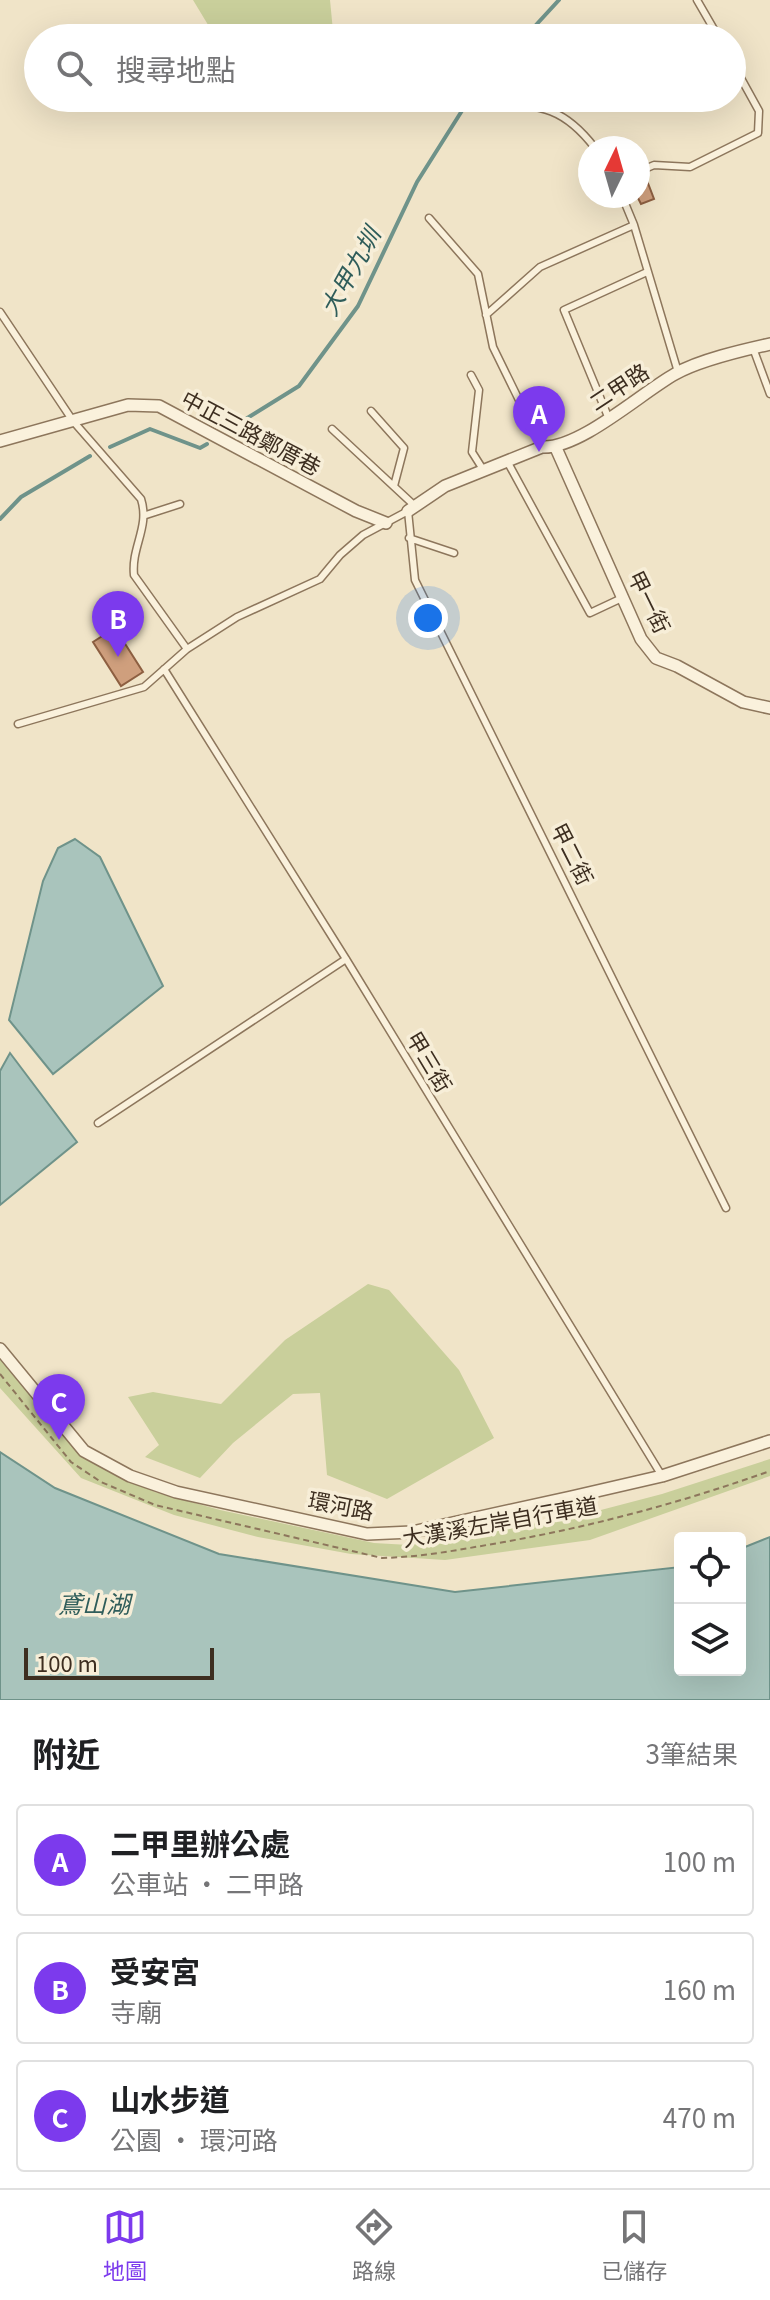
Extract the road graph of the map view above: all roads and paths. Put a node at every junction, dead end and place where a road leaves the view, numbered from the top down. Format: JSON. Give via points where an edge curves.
{"nodes":[{"id":1,"x":697,"y":0,"type":"edge"},
{"id":2,"x":711,"y":24,"type":"edge"},
{"id":3,"x":746,"y":87,"type":"edge"},
{"id":4,"x":553,"y":112,"type":"edge"},
{"id":5,"x":586,"y":136,"type":"edge"},
{"id":6,"x":650,"y":167,"type":"edge"},
{"id":7,"x":627,"y":208,"type":"edge"},
{"id":8,"x":429,"y":218,"type":"dead end"},
{"id":9,"x":634,"y":225,"type":"junction"},
{"id":10,"x":647,"y":272,"type":"junction"},
{"id":11,"x":0,"y":312,"type":"edge"},
{"id":12,"x":486,"y":315,"type":"junction"},
{"id":13,"x":770,"y":344,"type":"edge"},
{"id":14,"x":753,"y":348,"type":"junction"},
{"id":15,"x":678,"y":372,"type":"junction"},
{"id":16,"x":471,"y":375,"type":"dead end"},
{"id":17,"x":770,"y":394,"type":"edge"},
{"id":18,"x":371,"y":411,"type":"dead end"},
{"id":19,"x":609,"y":419,"type":"junction"},
{"id":20,"x":73,"y":421,"type":"junction"},
{"id":21,"x":332,"y":429,"type":"dead end"},
{"id":22,"x":0,"y":441,"type":"edge"},
{"id":23,"x":542,"y":447,"type":"junction"},
{"id":24,"x":556,"y":448,"type":"junction"},
{"id":25,"x":507,"y":461,"type":"junction"},
{"id":26,"x":484,"y":471,"type":"junction"},
{"id":27,"x":394,"y":486,"type":"junction"},
{"id":28,"x":180,"y":504,"type":"dead end"},
{"id":29,"x":412,"y":509,"type":"junction"},
{"id":30,"x":146,"y":515,"type":"junction"},
{"id":31,"x":386,"y":523,"type":"junction"},
{"id":32,"x":409,"y":538,"type":"junction"},
{"id":33,"x":454,"y":553,"type":"dead end"},
{"id":34,"x":623,"y":597,"type":"junction"},
{"id":35,"x":187,"y":649,"type":"junction"},
{"id":36,"x":164,"y":669,"type":"junction"},
{"id":37,"x":770,"y":708,"type":"edge"},
{"id":38,"x":18,"y":724,"type":"dead end"},
{"id":39,"x":346,"y":959,"type":"junction"},
{"id":40,"x":98,"y":1123,"type":"dead end"},
{"id":41,"x":726,"y":1208,"type":"dead end"},
{"id":42,"x":0,"y":1349,"type":"edge"},
{"id":43,"x":0,"y":1374,"type":"edge"},
{"id":44,"x":770,"y":1441,"type":"edge"},
{"id":45,"x":770,"y":1471,"type":"edge"},
{"id":46,"x":662,"y":1476,"type":"junction"}],
"edges":[{"from":1,"to":2,"type":"lane"},
{"from":3,"to":6,"type":"lane","via":[[759,111],[758,133],[690,167]]},
{"from":4,"to":5,"type":"lane"},
{"from":7,"to":9,"type":"lane"},
{"from":8,"to":12,"type":"lane","via":[[478,274]]},
{"from":9,"to":10,"type":"lane"},
{"from":9,"to":12,"type":"lane","via":[[540,267]]},
{"from":10,"to":15,"type":"lane"},
{"from":10,"to":19,"type":"lane","via":[[564,310]]},
{"from":11,"to":20,"type":"lane"},
{"from":12,"to":23,"type":"lane","via":[[493,347]]},
{"from":13,"to":14,"type":"street","name":"二甲路"},
{"from":14,"to":15,"type":"street","name":"二甲路"},
{"from":14,"to":17,"type":"lane"},
{"from":15,"to":19,"type":"street","name":"二甲路"},
{"from":16,"to":26,"type":"lane","via":[[479,390],[472,452]]},
{"from":18,"to":27,"type":"lane","via":[[404,448]]},
{"from":19,"to":24,"type":"street","name":"二甲路"},
{"from":20,"to":22,"type":"street","name":"中正三路鄭厝巷"},
{"from":20,"to":30,"type":"lane","via":[[141,499]]},
{"from":20,"to":31,"type":"street","name":"中正三路鄭厝巷","via":[[128,405],[159,406]]},
{"from":21,"to":27,"type":"lane"},
{"from":23,"to":24,"type":"street"},
{"from":23,"to":25,"type":"street"},
{"from":24,"to":34,"type":"street","name":"甲一街"},
{"from":25,"to":26,"type":"street"},
{"from":25,"to":34,"type":"lane","via":[[590,613]]},
{"from":26,"to":29,"type":"street","via":[[445,486]]},
{"from":27,"to":29,"type":"lane"},
{"from":28,"to":30,"type":"lane"},
{"from":29,"to":31,"type":"lane"},
{"from":29,"to":32,"type":"lane","name":"甲二街"},
{"from":30,"to":35,"type":"lane","via":[[134,575]]},
{"from":31,"to":35,"type":"lane","via":[[363,535],[320,579],[237,617]]},
{"from":32,"to":33,"type":"lane"},
{"from":32,"to":41,"type":"lane","name":"甲二街","via":[[415,580]]},
{"from":34,"to":37,"type":"street","name":"甲一街","via":[[641,639],[656,658],[743,702]]},
{"from":35,"to":36,"type":"lane"},
{"from":36,"to":38,"type":"lane","via":[[144,687]]},
{"from":36,"to":39,"type":"lane","name":"甲三街"},
{"from":39,"to":40,"type":"lane"},
{"from":39,"to":46,"type":"lane","name":"甲三街"},
{"from":42,"to":46,"type":"street","name":"環河路","via":[[84,1451],[130,1476],[176,1492],[367,1534],[412,1532]]},
{"from":43,"to":45,"type":"path","name":"大漢溪左岸自行車道","via":[[71,1462],[101,1482],[155,1505],[382,1558],[421,1557],[564,1531],[711,1493]]},
{"from":44,"to":46,"type":"street","name":"環河路"}]}
